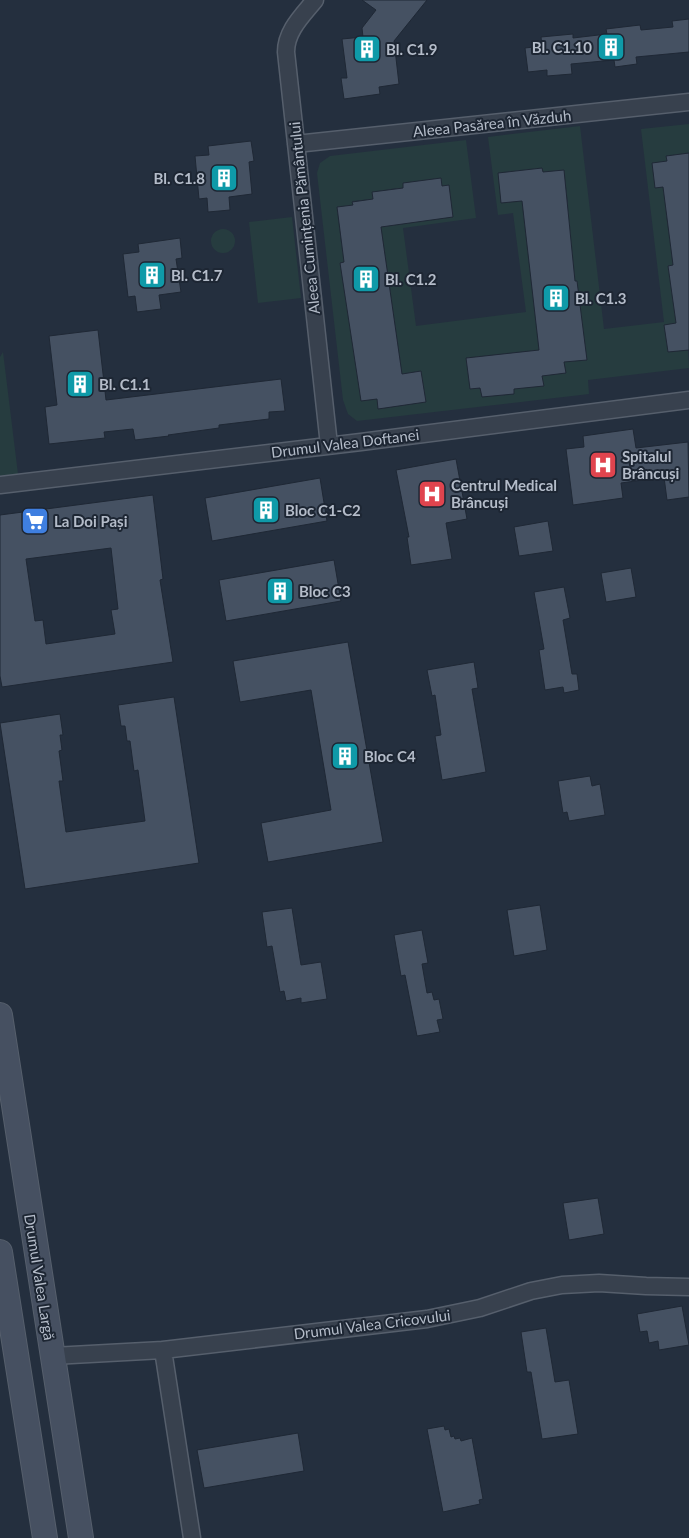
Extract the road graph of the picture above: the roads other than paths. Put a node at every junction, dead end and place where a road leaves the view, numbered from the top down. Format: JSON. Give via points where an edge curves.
{"nodes":[{"id":1,"x":315,"y":0,"type":"edge"},
{"id":2,"x":689,"y":102,"type":"edge"},
{"id":3,"x":296,"y":144,"type":"junction"},
{"id":4,"x":689,"y":400,"type":"edge"},
{"id":5,"x":329,"y":445,"type":"junction"},
{"id":6,"x":0,"y":485,"type":"edge"},
{"id":7,"x":0,"y":1015,"type":"edge"},
{"id":8,"x":0,"y":1252,"type":"edge"},
{"id":9,"x":689,"y":1287,"type":"edge"},
{"id":10,"x":163,"y":1350,"type":"junction"},
{"id":11,"x":53,"y":1356,"type":"junction"},
{"id":12,"x":45,"y":1538,"type":"edge"},
{"id":13,"x":82,"y":1538,"type":"edge"},
{"id":14,"x":192,"y":1538,"type":"edge"}],
"edges":[{"from":1,"to":3,"type":"street","name":"Aleea Cumințenia Pământului","via":[[289,34],[286,43]]},
{"from":2,"to":3,"type":"street","name":"Aleea Pasărea în Văzduh"},
{"from":3,"to":5,"type":"street","name":"Aleea Cumințenia Pământului"},
{"from":4,"to":5,"type":"street","name":"Drumul Valea Doftanei"},
{"from":5,"to":6,"type":"street","name":"Drumul Valea Doftanei"},
{"from":7,"to":11,"type":"main road","name":"Drumul Valea Largă"},
{"from":8,"to":12,"type":"main road"},
{"from":9,"to":10,"type":"street","name":"Drumul Valea Cricovului","via":[[600,1283],[562,1285],[427,1319]]},
{"from":10,"to":11,"type":"street","name":"Drumul Valea Cricovului"},
{"from":10,"to":14,"type":"street"},
{"from":11,"to":13,"type":"main road","name":"Drumul Valea Largă"}]}
